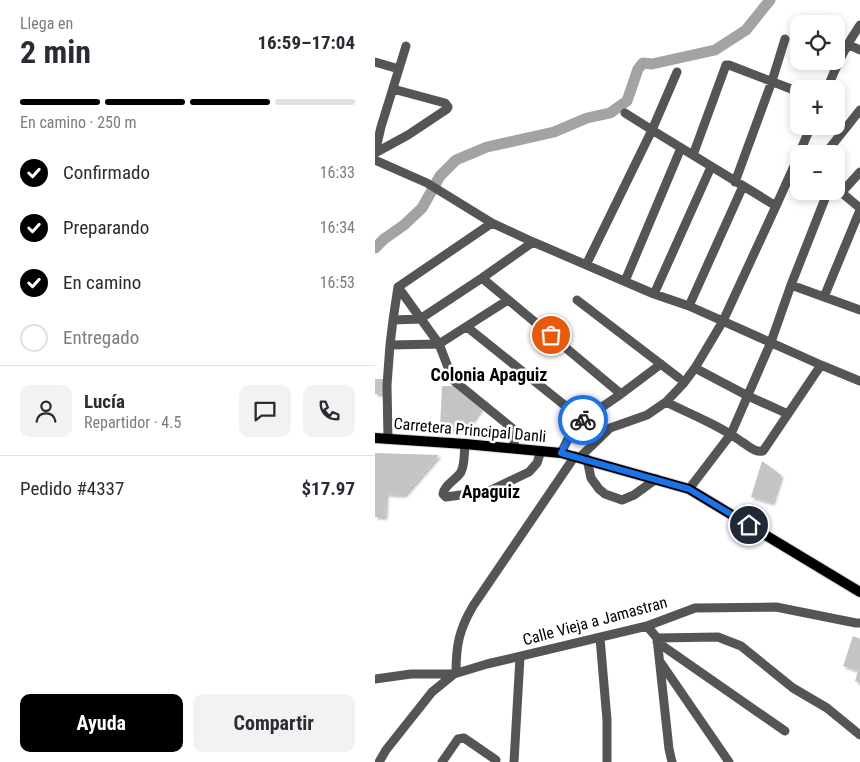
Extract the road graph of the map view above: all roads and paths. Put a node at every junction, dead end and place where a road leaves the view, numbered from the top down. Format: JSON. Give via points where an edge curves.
{"nodes":[{"id":1,"x":860,"y":25,"type":"edge"},
{"id":2,"x":785,"y":39,"type":"dead end"},
{"id":3,"x":847,"y":44,"type":"junction"},
{"id":4,"x":406,"y":46,"type":"dead end"},
{"id":5,"x":860,"y":50,"type":"edge"},
{"id":6,"x":375,"y":62,"type":"edge"},
{"id":7,"x":399,"y":69,"type":"junction"},
{"id":8,"x":677,"y":72,"type":"dead end"},
{"id":9,"x":830,"y":80,"type":"edge"},
{"id":10,"x":772,"y":81,"type":"junction"},
{"id":11,"x":790,"y":88,"type":"edge"},
{"id":12,"x":393,"y":89,"type":"junction"},
{"id":13,"x":860,"y":110,"type":"edge"},
{"id":14,"x":625,"y":113,"type":"dead end"},
{"id":15,"x":375,"y":118,"type":"edge"},
{"id":16,"x":381,"y":127,"type":"junction"},
{"id":17,"x":652,"y":130,"type":"junction"},
{"id":18,"x":832,"y":145,"type":"edge"},
{"id":19,"x":681,"y":148,"type":"junction"},
{"id":20,"x":375,"y":153,"type":"edge"},
{"id":21,"x":693,"y":155,"type":"junction"},
{"id":22,"x":375,"y":160,"type":"edge"},
{"id":23,"x":711,"y":167,"type":"junction"},
{"id":24,"x":860,"y":172,"type":"edge"},
{"id":25,"x":790,"y":176,"type":"edge"},
{"id":26,"x":739,"y":184,"type":"junction"},
{"id":27,"x":845,"y":185,"type":"edge"},
{"id":28,"x":845,"y":195,"type":"edge"},
{"id":29,"x":824,"y":200,"type":"edge"},
{"id":30,"x":777,"y":206,"type":"junction"},
{"id":31,"x":860,"y":209,"type":"edge"},
{"id":32,"x":492,"y":223,"type":"junction"},
{"id":33,"x":533,"y":242,"type":"junction"},
{"id":34,"x":586,"y":265,"type":"junction"},
{"id":35,"x":482,"y":278,"type":"junction"},
{"id":36,"x":625,"y":281,"type":"junction"},
{"id":37,"x":791,"y":285,"type":"junction"},
{"id":38,"x":397,"y":287,"type":"junction"},
{"id":39,"x":654,"y":294,"type":"junction"},
{"id":40,"x":824,"y":297,"type":"junction"},
{"id":41,"x":508,"y":300,"type":"junction"},
{"id":42,"x":577,"y":300,"type":"dead end"},
{"id":43,"x":689,"y":306,"type":"junction"},
{"id":44,"x":860,"y":309,"type":"edge"},
{"id":45,"x":420,"y":319,"type":"junction"},
{"id":46,"x":393,"y":320,"type":"junction"},
{"id":47,"x":723,"y":321,"type":"junction"},
{"id":48,"x":467,"y":327,"type":"junction"},
{"id":49,"x":771,"y":342,"type":"junction"},
{"id":50,"x":439,"y":344,"type":"junction"},
{"id":51,"x":390,"y":345,"type":"junction"},
{"id":52,"x":661,"y":364,"type":"junction"},
{"id":53,"x":821,"y":365,"type":"junction"},
{"id":54,"x":695,"y":368,"type":"junction"},
{"id":55,"x":679,"y":378,"type":"dead end"},
{"id":56,"x":860,"y":381,"type":"edge"},
{"id":57,"x":621,"y":394,"type":"junction"},
{"id":58,"x":748,"y":396,"type":"junction"},
{"id":59,"x":666,"y":402,"type":"junction"},
{"id":60,"x":788,"y":414,"type":"junction"},
{"id":61,"x":583,"y":420,"type":"junction"},
{"id":62,"x":731,"y":434,"type":"junction"},
{"id":63,"x":375,"y":438,"type":"edge"},
{"id":64,"x":388,"y":439,"type":"junction"},
{"id":65,"x":465,"y":444,"type":"junction"},
{"id":66,"x":515,"y":448,"type":"junction"},
{"id":67,"x":541,"y":451,"type":"junction"},
{"id":68,"x":561,"y":453,"type":"junction"},
{"id":69,"x":581,"y":458,"type":"junction"},
{"id":70,"x":656,"y":479,"type":"junction"},
{"id":71,"x":689,"y":489,"type":"junction"},
{"id":72,"x":860,"y":592,"type":"edge"},
{"id":73,"x":859,"y":625,"type":"edge"},
{"id":74,"x":647,"y":626,"type":"junction"},
{"id":75,"x":600,"y":638,"type":"junction"},
{"id":76,"x":657,"y":640,"type":"junction"},
{"id":77,"x":520,"y":657,"type":"junction"},
{"id":78,"x":659,"y":661,"type":"junction"},
{"id":79,"x":455,"y":673,"type":"junction"},
{"id":80,"x":375,"y":679,"type":"edge"},
{"id":81,"x":785,"y":731,"type":"dead end"},
{"id":82,"x":860,"y":735,"type":"edge"},
{"id":83,"x":496,"y":760,"type":"dead end"},
{"id":84,"x":379,"y":762,"type":"edge"},
{"id":85,"x":442,"y":762,"type":"edge"},
{"id":86,"x":515,"y":762,"type":"edge"},
{"id":87,"x":607,"y":762,"type":"edge"},
{"id":88,"x":672,"y":762,"type":"edge"},
{"id":89,"x":729,"y":762,"type":"edge"}],
"edges":[{"from":1,"to":3,"type":"street"},
{"from":2,"to":10,"type":"street"},
{"from":3,"to":5,"type":"street"},
{"from":3,"to":9,"type":"street"},
{"from":4,"to":7,"type":"street"},
{"from":6,"to":7,"type":"street"},
{"from":7,"to":12,"type":"street"},
{"from":8,"to":17,"type":"street"},
{"from":10,"to":11,"type":"street"},
{"from":10,"to":21,"type":"street","via":[[726,65]]},
{"from":10,"to":26,"type":"street"},
{"from":12,"to":16,"type":"street"},
{"from":12,"to":20,"type":"street","via":[[445,104],[447,109]]},
{"from":13,"to":18,"type":"street"},
{"from":14,"to":17,"type":"street"},
{"from":15,"to":16,"type":"street"},
{"from":16,"to":20,"type":"street"},
{"from":17,"to":19,"type":"street"},
{"from":17,"to":34,"type":"street"},
{"from":19,"to":21,"type":"street"},
{"from":19,"to":36,"type":"street"},
{"from":21,"to":23,"type":"street"},
{"from":22,"to":32,"type":"street","via":[[427,183]]},
{"from":23,"to":26,"type":"street"},
{"from":23,"to":39,"type":"street"},
{"from":24,"to":27,"type":"street"},
{"from":25,"to":30,"type":"street"},
{"from":26,"to":30,"type":"street"},
{"from":26,"to":43,"type":"street"},
{"from":28,"to":31,"type":"street"},
{"from":29,"to":37,"type":"street"},
{"from":30,"to":47,"type":"street"},
{"from":31,"to":40,"type":"street"},
{"from":32,"to":33,"type":"street"},
{"from":32,"to":38,"type":"street"},
{"from":33,"to":34,"type":"street"},
{"from":33,"to":35,"type":"street"},
{"from":34,"to":36,"type":"street"},
{"from":35,"to":41,"type":"street"},
{"from":35,"to":45,"type":"street"},
{"from":36,"to":39,"type":"street"},
{"from":37,"to":40,"type":"street"},
{"from":37,"to":49,"type":"street"},
{"from":38,"to":45,"type":"street"},
{"from":38,"to":46,"type":"street"},
{"from":39,"to":43,"type":"street"},
{"from":40,"to":44,"type":"street"},
{"from":41,"to":48,"type":"street"},
{"from":41,"to":57,"type":"street"},
{"from":42,"to":52,"type":"street"},
{"from":43,"to":47,"type":"street"},
{"from":45,"to":46,"type":"street"},
{"from":45,"to":50,"type":"street"},
{"from":46,"to":51,"type":"street"},
{"from":47,"to":49,"type":"street"},
{"from":47,"to":54,"type":"street"},
{"from":48,"to":50,"type":"street"},
{"from":48,"to":61,"type":"street"},
{"from":49,"to":53,"type":"street"},
{"from":49,"to":58,"type":"street"},
{"from":50,"to":51,"type":"street"},
{"from":50,"to":66,"type":"street","via":[[453,380],[512,428]]},
{"from":51,"to":64,"type":"street"},
{"from":52,"to":55,"type":"street"},
{"from":52,"to":57,"type":"street"},
{"from":53,"to":56,"type":"street"},
{"from":53,"to":60,"type":"street"},
{"from":54,"to":58,"type":"street"},
{"from":54,"to":59,"type":"street"},
{"from":57,"to":61,"type":"street"},
{"from":58,"to":60,"type":"street"},
{"from":58,"to":62,"type":"street"},
{"from":59,"to":62,"type":"street"},
{"from":59,"to":69,"type":"street","via":[[647,415],[609,428]]},
{"from":60,"to":62,"type":"street","via":[[763,451],[755,450]]},
{"from":61,"to":68,"type":"street","via":[[572,431]]},
{"from":62,"to":71,"type":"street"},
{"from":63,"to":64,"type":"main road","name":"Carretera Principal Danli"},
{"from":64,"to":65,"type":"main road","name":"Carretera Principal Danli"},
{"from":65,"to":66,"type":"main road","name":"Carretera Principal Danli"},
{"from":65,"to":67,"type":"street","via":[[464,466],[443,490],[447,497],[489,491],[529,472]]},
{"from":66,"to":67,"type":"main road","name":"Carretera Principal Danli"},
{"from":67,"to":68,"type":"main road","name":"Carretera Principal Danli"},
{"from":68,"to":69,"type":"main road","name":"Carretera Principal Danli"},
{"from":69,"to":70,"type":"main road","name":"Carretera Principal Danli"},
{"from":69,"to":70,"type":"street","via":[[599,489],[622,500],[634,496]]},
{"from":69,"to":79,"type":"street","via":[[464,621],[458,637]]},
{"from":70,"to":71,"type":"main road","name":"Carretera Principal Danli"},
{"from":71,"to":72,"type":"main road","name":"Carretera Principal Danli"},
{"from":73,"to":74,"type":"street","name":"Calle Vieja a Jamastran","via":[[776,607],[695,608]]},
{"from":74,"to":75,"type":"street","name":"Calle Vieja a Jamastran"},
{"from":74,"to":76,"type":"street"},
{"from":75,"to":77,"type":"street","name":"Calle Vieja a Jamastran"},
{"from":75,"to":87,"type":"street"},
{"from":76,"to":78,"type":"street"},
{"from":76,"to":81,"type":"street"},
{"from":76,"to":82,"type":"street","via":[[718,637],[741,646]]},
{"from":77,"to":79,"type":"street","name":"Calle Vieja a Jamastran"},
{"from":77,"to":86,"type":"street"},
{"from":78,"to":88,"type":"street"},
{"from":78,"to":89,"type":"street"},
{"from":79,"to":80,"type":"street"},
{"from":79,"to":84,"type":"street","name":"Calle Vieja a Jamastran","via":[[432,692]]},
{"from":83,"to":85,"type":"street","via":[[464,738],[458,739]]}]}
